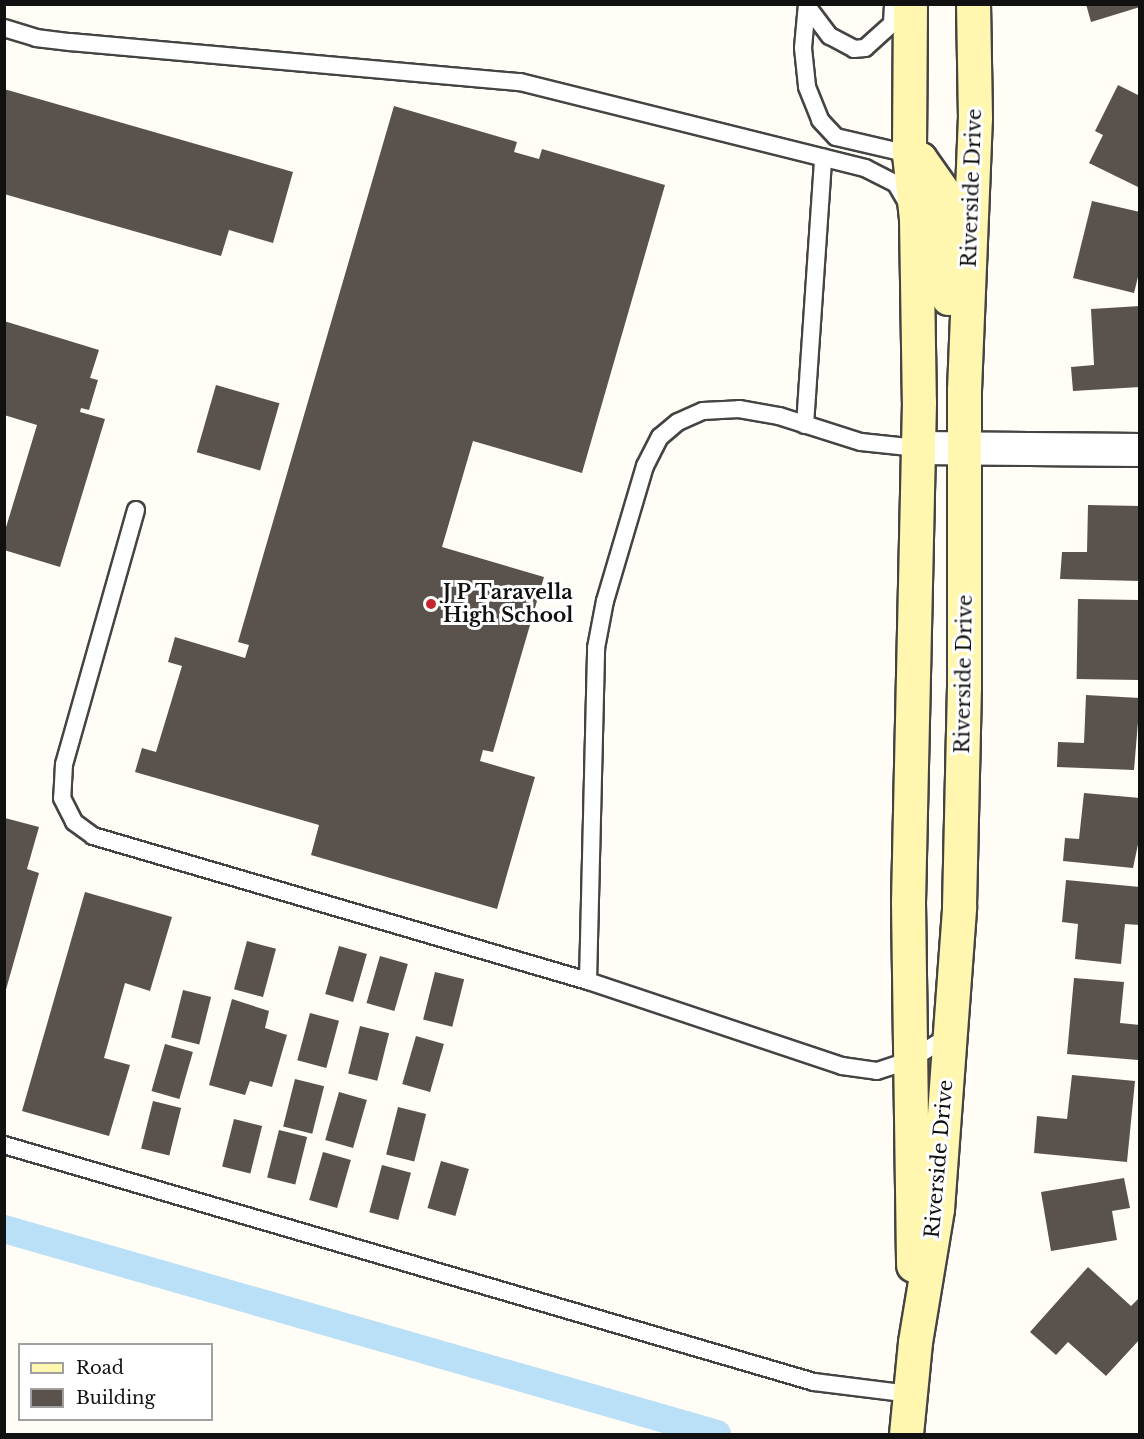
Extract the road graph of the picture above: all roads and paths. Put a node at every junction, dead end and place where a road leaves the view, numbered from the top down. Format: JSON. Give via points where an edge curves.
{"nodes":[{"id":1,"x":894,"y":4,"type":"edge"},
{"id":2,"x":910,"y":4,"type":"edge"},
{"id":3,"x":973,"y":4,"type":"edge"},
{"id":4,"x":807,"y":5,"type":"edge"},
{"id":5,"x":4,"y":28,"type":"edge"},
{"id":6,"x":909,"y":154,"type":"junction"},
{"id":7,"x":823,"y":158,"type":"junction"},
{"id":8,"x":916,"y":218,"type":"junction"},
{"id":9,"x":964,"y":390,"type":"junction"},
{"id":10,"x":805,"y":425,"type":"junction"},
{"id":11,"x":918,"y":448,"type":"junction"},
{"id":12,"x":966,"y":450,"type":"junction"},
{"id":13,"x":1140,"y":450,"type":"edge"},
{"id":14,"x":136,"y":510,"type":"dead end"},
{"id":15,"x":588,"y":981,"type":"junction"},
{"id":16,"x":949,"y":1036,"type":"junction"},
{"id":17,"x":910,"y":1060,"type":"junction"},
{"id":18,"x":4,"y":1145,"type":"edge"},
{"id":19,"x":915,"y":1342,"type":"junction"},
{"id":20,"x":911,"y":1394,"type":"junction"},
{"id":21,"x":907,"y":1433,"type":"edge"}],
"edges":[{"from":1,"to":4,"type":"lane","via":[[892,24],[865,48],[855,49],[830,36]]},
{"from":2,"to":6,"type":"street","name":"Riverside Drive"},
{"from":3,"to":9,"type":"street","name":"Riverside Drive","via":[[975,118]]},
{"from":4,"to":6,"type":"lane","via":[[807,87],[820,120],[837,137]]},
{"from":5,"to":7,"type":"lane","via":[[36,38],[70,42],[520,82]]},
{"from":6,"to":8,"type":"street","name":"Riverside Drive"},
{"from":6,"to":9,"type":"street","via":[[920,159],[944,193],[950,353]]},
{"from":7,"to":8,"type":"lane","via":[[882,175],[896,184]]},
{"from":7,"to":10,"type":"lane"},
{"from":8,"to":11,"type":"street","name":"Riverside Drive"},
{"from":9,"to":12,"type":"street","name":"Riverside Drive"},
{"from":10,"to":11,"type":"lane","via":[[861,442]]},
{"from":10,"to":15,"type":"lane","via":[[739,409],[703,411],[678,422],[660,437],[645,466],[605,601],[596,648]]},
{"from":11,"to":12,"type":"street"},
{"from":11,"to":17,"type":"street","name":"Riverside Drive","via":[[908,902]]},
{"from":12,"to":13,"type":"street"},
{"from":12,"to":16,"type":"street","name":"Riverside Drive","via":[[960,855]]},
{"from":14,"to":15,"type":"lane","via":[[64,764],[62,798],[74,822],[93,836]]},
{"from":15,"to":17,"type":"lane","via":[[842,1066],[877,1071]]},
{"from":16,"to":17,"type":"lane"},
{"from":16,"to":19,"type":"street","name":"Riverside Drive","via":[[937,1209]]},
{"from":17,"to":19,"type":"street","name":"Riverside Drive"},
{"from":18,"to":20,"type":"lane","via":[[814,1382]]},
{"from":19,"to":20,"type":"street","name":"Riverside Drive"},
{"from":20,"to":21,"type":"street","name":"Riverside Drive"}]}
